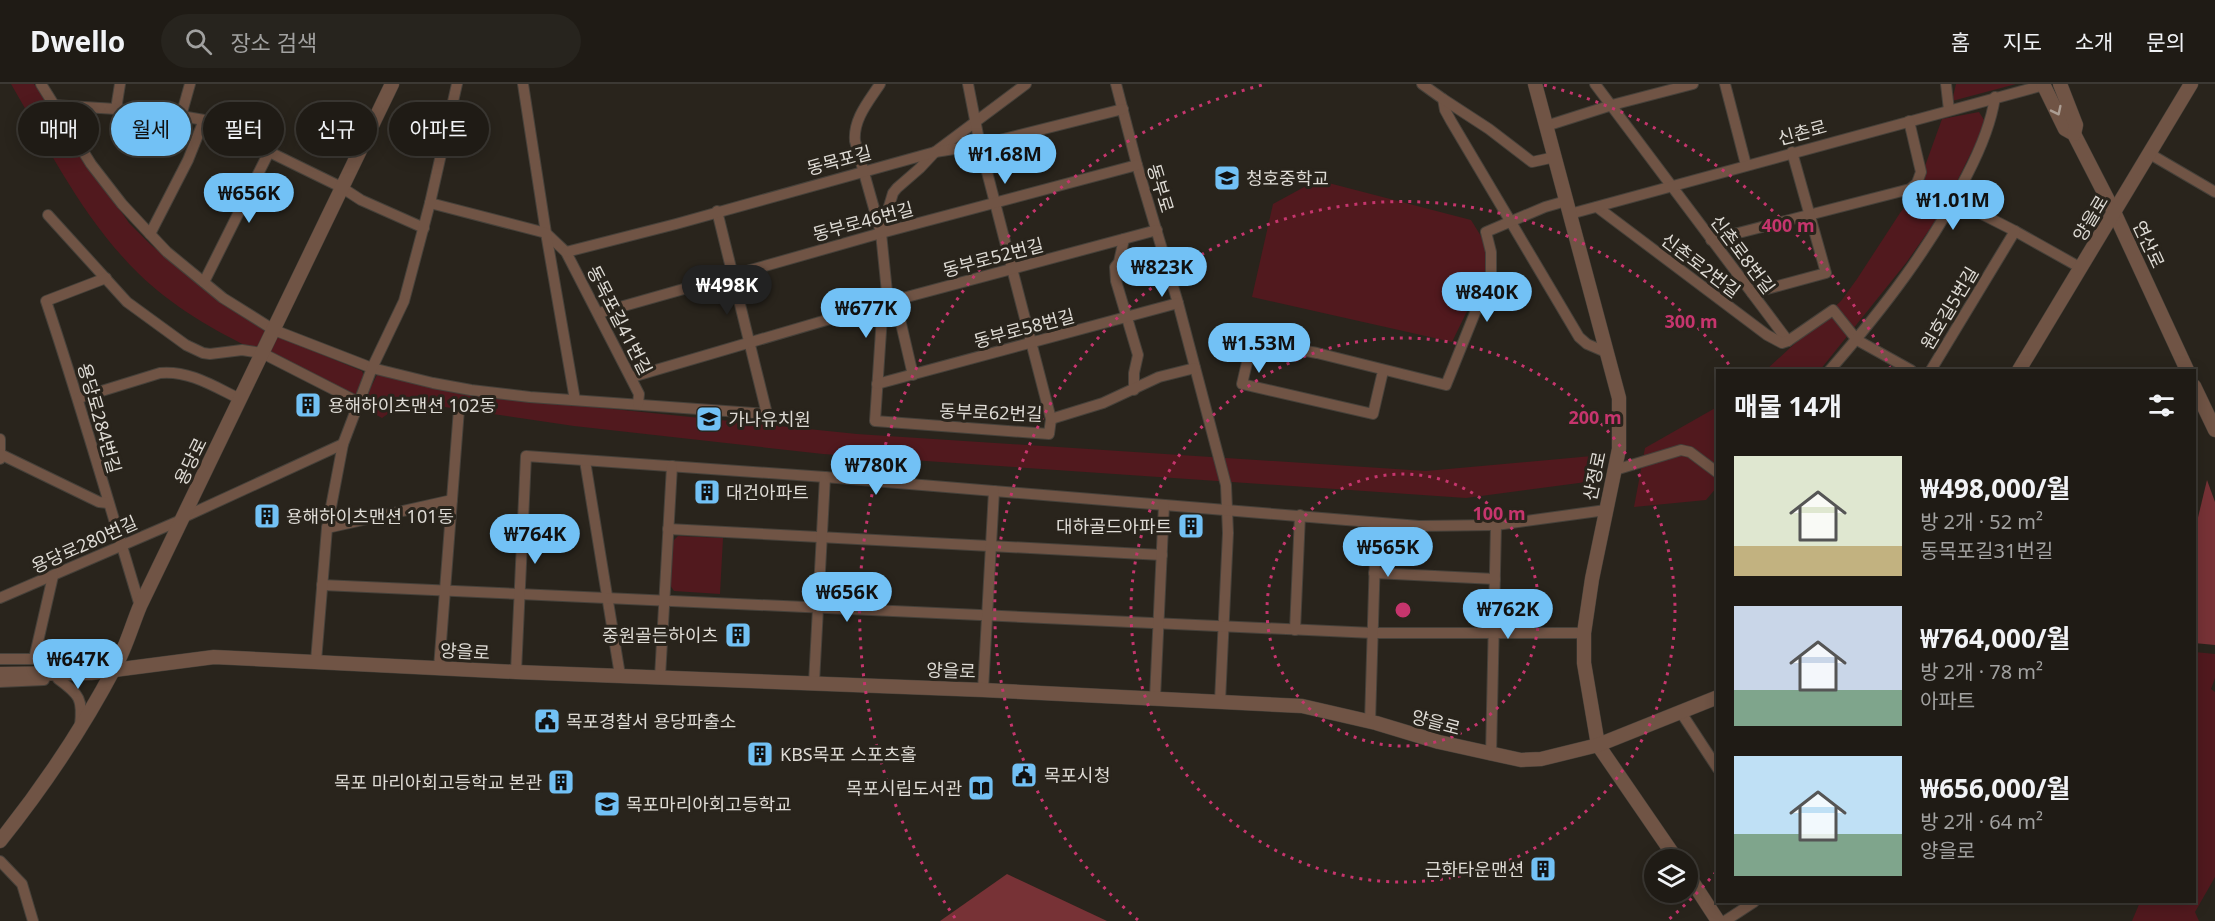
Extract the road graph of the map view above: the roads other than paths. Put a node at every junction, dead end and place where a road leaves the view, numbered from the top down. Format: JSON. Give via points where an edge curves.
{"nodes":[{"id":1,"x":41,"y":84,"type":"edge"},
{"id":2,"x":120,"y":84,"type":"edge"},
{"id":3,"x":190,"y":84,"type":"edge"},
{"id":4,"x":392,"y":84,"type":"edge"},
{"id":5,"x":457,"y":84,"type":"edge"},
{"id":6,"x":523,"y":84,"type":"edge"},
{"id":7,"x":880,"y":84,"type":"edge"},
{"id":8,"x":968,"y":84,"type":"edge"},
{"id":9,"x":1026,"y":84,"type":"edge"},
{"id":10,"x":1116,"y":84,"type":"edge"},
{"id":11,"x":1535,"y":84,"type":"edge"},
{"id":12,"x":1595,"y":84,"type":"edge"},
{"id":13,"x":1693,"y":84,"type":"edge"},
{"id":14,"x":1725,"y":84,"type":"edge"},
{"id":15,"x":1946,"y":84,"type":"edge"},
{"id":16,"x":2044,"y":84,"type":"edge"},
{"id":17,"x":2060,"y":84,"type":"edge"},
{"id":18,"x":2191,"y":84,"type":"edge"},
{"id":19,"x":1424,"y":85,"type":"edge"},
{"id":20,"x":1995,"y":97,"type":"junction"},
{"id":21,"x":1443,"y":99,"type":"junction"},
{"id":22,"x":51,"y":102,"type":"edge"},
{"id":23,"x":117,"y":102,"type":"edge"},
{"id":24,"x":185,"y":102,"type":"edge"},
{"id":25,"x":1612,"y":105,"type":"junction"},
{"id":26,"x":1123,"y":109,"type":"junction"},
{"id":27,"x":1949,"y":110,"type":"junction"},
{"id":28,"x":1909,"y":121,"type":"junction"},
{"id":29,"x":203,"y":122,"type":"edge"},
{"id":30,"x":976,"y":123,"type":"junction"},
{"id":31,"x":1546,"y":126,"type":"junction"},
{"id":32,"x":2074,"y":134,"type":"junction"},
{"id":33,"x":980,"y":145,"type":"junction"},
{"id":34,"x":935,"y":152,"type":"junction"},
{"id":35,"x":1792,"y":152,"type":"junction"},
{"id":36,"x":2150,"y":154,"type":"junction"},
{"id":37,"x":86,"y":156,"type":"edge"},
{"id":38,"x":267,"y":156,"type":"edge"},
{"id":39,"x":277,"y":156,"type":"edge"},
{"id":40,"x":1555,"y":157,"type":"junction"},
{"id":41,"x":1137,"y":165,"type":"junction"},
{"id":42,"x":1746,"y":165,"type":"junction"},
{"id":43,"x":863,"y":171,"type":"junction"},
{"id":44,"x":341,"y":187,"type":"junction"},
{"id":45,"x":1670,"y":187,"type":"junction"},
{"id":46,"x":2215,"y":192,"type":"edge"},
{"id":47,"x":1954,"y":200,"type":"junction"},
{"id":48,"x":430,"y":203,"type":"junction"},
{"id":49,"x":995,"y":203,"type":"junction"},
{"id":50,"x":1568,"y":207,"type":"junction"},
{"id":51,"x":1597,"y":207,"type":"junction"},
{"id":52,"x":717,"y":211,"type":"junction"},
{"id":53,"x":2114,"y":212,"type":"junction"},
{"id":54,"x":48,"y":215,"type":"dead end"},
{"id":55,"x":1809,"y":215,"type":"junction"},
{"id":56,"x":1511,"y":221,"type":"junction"},
{"id":57,"x":424,"y":228,"type":"junction"},
{"id":58,"x":1157,"y":230,"type":"junction"},
{"id":59,"x":2015,"y":231,"type":"junction"},
{"id":60,"x":546,"y":233,"type":"junction"},
{"id":61,"x":881,"y":233,"type":"junction"},
{"id":62,"x":150,"y":234,"type":"junction"},
{"id":63,"x":1125,"y":239,"type":"junction"},
{"id":64,"x":1711,"y":240,"type":"junction"},
{"id":65,"x":566,"y":252,"type":"junction"},
{"id":66,"x":2081,"y":268,"type":"junction"},
{"id":67,"x":1012,"y":269,"type":"junction"},
{"id":68,"x":732,"y":274,"type":"junction"},
{"id":69,"x":106,"y":278,"type":"junction"},
{"id":70,"x":204,"y":282,"type":"junction"},
{"id":71,"x":1752,"y":293,"type":"junction"},
{"id":72,"x":888,"y":302,"type":"junction"},
{"id":73,"x":1178,"y":303,"type":"junction"},
{"id":74,"x":599,"y":313,"type":"junction"},
{"id":75,"x":1127,"y":316,"type":"junction"},
{"id":76,"x":274,"y":330,"type":"junction"},
{"id":77,"x":1857,"y":340,"type":"junction"},
{"id":78,"x":1788,"y":341,"type":"junction"},
{"id":79,"x":748,"y":343,"type":"junction"},
{"id":80,"x":1031,"y":344,"type":"junction"},
{"id":81,"x":262,"y":353,"type":"junction"},
{"id":82,"x":1608,"y":353,"type":"junction"},
{"id":83,"x":372,"y":368,"type":"junction"},
{"id":84,"x":1195,"y":368,"type":"junction"},
{"id":85,"x":1831,"y":369,"type":"edge"},
{"id":86,"x":1909,"y":369,"type":"edge"},
{"id":87,"x":1932,"y":369,"type":"edge"},
{"id":88,"x":2020,"y":369,"type":"edge"},
{"id":89,"x":2187,"y":369,"type":"edge"},
{"id":90,"x":1383,"y":371,"type":"junction"},
{"id":91,"x":913,"y":375,"type":"junction"},
{"id":92,"x":632,"y":377,"type":"junction"},
{"id":93,"x":878,"y":384,"type":"junction"},
{"id":94,"x":1134,"y":390,"type":"junction"},
{"id":95,"x":2196,"y":390,"type":"edge"},
{"id":96,"x":79,"y":398,"type":"junction"},
{"id":97,"x":240,"y":399,"type":"junction"},
{"id":98,"x":575,"y":400,"type":"junction"},
{"id":99,"x":358,"y":402,"type":"junction"},
{"id":100,"x":638,"y":404,"type":"junction"},
{"id":101,"x":459,"y":409,"type":"dead end"},
{"id":102,"x":1051,"y":419,"type":"junction"},
{"id":103,"x":2215,"y":430,"type":"edge"},
{"id":104,"x":0,"y":439,"type":"edge"},
{"id":105,"x":343,"y":444,"type":"junction"},
{"id":106,"x":1,"y":456,"type":"edge"},
{"id":107,"x":585,"y":461,"type":"junction"},
{"id":108,"x":672,"y":466,"type":"junction"},
{"id":109,"x":1615,"y":470,"type":"junction"},
{"id":110,"x":1716,"y":472,"type":"edge"},
{"id":111,"x":825,"y":477,"type":"junction"},
{"id":112,"x":994,"y":491,"type":"junction"},
{"id":113,"x":452,"y":500,"type":"junction"},
{"id":114,"x":108,"y":503,"type":"junction"},
{"id":115,"x":1164,"y":505,"type":"junction"},
{"id":116,"x":1227,"y":510,"type":"junction"},
{"id":117,"x":1606,"y":510,"type":"junction"},
{"id":118,"x":1300,"y":515,"type":"junction"},
{"id":119,"x":181,"y":519,"type":"junction"},
{"id":120,"x":1376,"y":523,"type":"junction"},
{"id":121,"x":1496,"y":525,"type":"junction"},
{"id":122,"x":327,"y":528,"type":"junction"},
{"id":123,"x":668,"y":528,"type":"junction"},
{"id":124,"x":822,"y":537,"type":"junction"},
{"id":125,"x":121,"y":545,"type":"junction"},
{"id":126,"x":991,"y":546,"type":"junction"},
{"id":127,"x":1162,"y":555,"type":"junction"},
{"id":128,"x":1374,"y":573,"type":"junction"},
{"id":129,"x":53,"y":576,"type":"junction"},
{"id":130,"x":1495,"y":579,"type":"junction"},
{"id":131,"x":322,"y":585,"type":"junction"},
{"id":132,"x":445,"y":591,"type":"junction"},
{"id":133,"x":520,"y":594,"type":"junction"},
{"id":134,"x":0,"y":598,"type":"edge"},
{"id":135,"x":607,"y":598,"type":"junction"},
{"id":136,"x":664,"y":601,"type":"junction"},
{"id":137,"x":140,"y":606,"type":"junction"},
{"id":138,"x":818,"y":608,"type":"junction"},
{"id":139,"x":988,"y":616,"type":"junction"},
{"id":140,"x":1159,"y":624,"type":"junction"},
{"id":141,"x":1225,"y":626,"type":"junction"},
{"id":142,"x":1295,"y":630,"type":"junction"},
{"id":143,"x":1373,"y":633,"type":"junction"},
{"id":144,"x":1584,"y":633,"type":"junction"},
{"id":145,"x":1493,"y":635,"type":"junction"},
{"id":146,"x":0,"y":659,"type":"edge"},
{"id":147,"x":34,"y":659,"type":"junction"},
{"id":148,"x":316,"y":661,"type":"junction"},
{"id":149,"x":0,"y":666,"type":"edge"},
{"id":150,"x":115,"y":667,"type":"junction"},
{"id":151,"x":439,"y":668,"type":"junction"},
{"id":152,"x":92,"y":669,"type":"junction"},
{"id":153,"x":516,"y":672,"type":"junction"},
{"id":154,"x":0,"y":674,"type":"edge"},
{"id":155,"x":620,"y":675,"type":"junction"},
{"id":156,"x":660,"y":676,"type":"junction"},
{"id":157,"x":58,"y":679,"type":"junction"},
{"id":158,"x":0,"y":682,"type":"edge"},
{"id":159,"x":814,"y":683,"type":"junction"},
{"id":160,"x":983,"y":690,"type":"junction"},
{"id":161,"x":1716,"y":697,"type":"edge"},
{"id":162,"x":1155,"y":698,"type":"junction"},
{"id":163,"x":1220,"y":701,"type":"junction"},
{"id":164,"x":1680,"y":711,"type":"junction"},
{"id":165,"x":1370,"y":722,"type":"junction"},
{"id":166,"x":79,"y":733,"type":"junction"},
{"id":167,"x":1598,"y":745,"type":"junction"},
{"id":168,"x":1491,"y":755,"type":"junction"},
{"id":169,"x":1716,"y":767,"type":"edge"},
{"id":170,"x":0,"y":841,"type":"edge"},
{"id":171,"x":1669,"y":849,"type":"edge"},
{"id":172,"x":0,"y":861,"type":"edge"},
{"id":173,"x":1698,"y":890,"type":"edge"},
{"id":174,"x":1752,"y":903,"type":"edge"},
{"id":175,"x":33,"y":921,"type":"edge"},
{"id":176,"x":1718,"y":921,"type":"edge"},
{"id":177,"x":1725,"y":921,"type":"edge"}],
"edges":[{"from":1,"to":22,"type":"street"},
{"from":2,"to":23,"type":"street"},
{"from":3,"to":24,"type":"street"},
{"from":4,"to":44,"type":"street","name":"용당로"},
{"from":5,"to":48,"type":"street"},
{"from":6,"to":60,"type":"street"},
{"from":7,"to":43,"type":"street","via":[[856,128],[855,141]]},
{"from":8,"to":30,"type":"street"},
{"from":9,"to":30,"type":"street"},
{"from":10,"to":26,"type":"street","name":"동부로"},
{"from":11,"to":31,"type":"street","name":"산정로"},
{"from":12,"to":25,"type":"street","name":"신촌로8번길"},
{"from":13,"to":25,"type":"street"},
{"from":14,"to":42,"type":"street"},
{"from":15,"to":27,"type":"street"},
{"from":16,"to":20,"type":"street","name":"신촌로"},
{"from":16,"to":32,"type":"street","name":"연산로","one_way":true,"via":[[2066,129]]},
{"from":17,"to":32,"type":"street","name":"연산로","via":[[2076,125]]},
{"from":18,"to":36,"type":"street","name":"양을로"},
{"from":19,"to":21,"type":"street"},
{"from":20,"to":27,"type":"street","name":"신촌로"},
{"from":20,"to":47,"type":"street","via":[[1989,126]]},
{"from":21,"to":40,"type":"street","via":[[1532,162]]},
{"from":21,"to":56,"type":"street","via":[[1451,121]]},
{"from":25,"to":31,"type":"street"},
{"from":25,"to":45,"type":"street","name":"신촌로8번길"},
{"from":26,"to":33,"type":"street","name":"동목포길"},
{"from":26,"to":41,"type":"street","name":"동부로"},
{"from":27,"to":28,"type":"street","name":"신촌로"},
{"from":28,"to":35,"type":"street","name":"신촌로"},
{"from":28,"to":55,"type":"street","via":[[1921,172],[1917,183],[1910,189]]},
{"from":29,"to":62,"type":"street"},
{"from":30,"to":33,"type":"street"},
{"from":30,"to":34,"type":"street"},
{"from":31,"to":40,"type":"street","name":"산정로"},
{"from":32,"to":53,"type":"street","name":"연산로"},
{"from":33,"to":34,"type":"street","name":"동목포길"},
{"from":33,"to":49,"type":"street"},
{"from":34,"to":43,"type":"street","name":"동목포길"},
{"from":34,"to":61,"type":"street","via":[[893,193]]},
{"from":35,"to":42,"type":"street","name":"신촌로"},
{"from":35,"to":55,"type":"street"},
{"from":36,"to":46,"type":"street"},
{"from":36,"to":53,"type":"street","name":"양을로"},
{"from":37,"to":62,"type":"street"},
{"from":38,"to":70,"type":"street"},
{"from":39,"to":44,"type":"street"},
{"from":40,"to":50,"type":"street","name":"산정로"},
{"from":41,"to":49,"type":"street","name":"동부로46번길"},
{"from":41,"to":58,"type":"street","name":"동부로"},
{"from":42,"to":45,"type":"street","name":"신촌로"},
{"from":43,"to":52,"type":"street","name":"동목포길"},
{"from":43,"to":61,"type":"street"},
{"from":44,"to":57,"type":"street"},
{"from":44,"to":76,"type":"street","name":"용당로"},
{"from":45,"to":51,"type":"street","name":"신촌로"},
{"from":45,"to":64,"type":"street","name":"신촌로8번길"},
{"from":47,"to":59,"type":"street"},
{"from":47,"to":77,"type":"street","via":[[1931,239]]},
{"from":48,"to":57,"type":"street"},
{"from":48,"to":60,"type":"street"},
{"from":49,"to":61,"type":"street","name":"동부로46번길"},
{"from":49,"to":67,"type":"street"},
{"from":50,"to":51,"type":"street","name":"신촌로"},
{"from":50,"to":56,"type":"street","name":"신촌로","via":[[1545,207]]},
{"from":50,"to":82,"type":"street","name":"산정로"},
{"from":51,"to":78,"type":"street","name":"신촌로2번길","via":[[1767,335],[1778,342]]},
{"from":52,"to":65,"type":"street","name":"동목포길"},
{"from":52,"to":68,"type":"street"},
{"from":53,"to":66,"type":"street","name":"양을로"},
{"from":53,"to":89,"type":"street","name":"연산로"},
{"from":54,"to":69,"type":"street"},
{"from":55,"to":64,"type":"street"},
{"from":55,"to":71,"type":"street","via":[[1826,273]]},
{"from":56,"to":82,"type":"street","via":[[1579,337]]},
{"from":56,"to":90,"type":"street","name":"신촌로","via":[[1486,232],[1491,273],[1446,386]]},
{"from":57,"to":83,"type":"street","via":[[404,301]]},
{"from":58,"to":63,"type":"street","name":"동부로52번길"},
{"from":58,"to":73,"type":"street","name":"동부로"},
{"from":59,"to":66,"type":"street"},
{"from":59,"to":87,"type":"street","name":"원호길5번길"},
{"from":60,"to":65,"type":"street","name":"동목포길41번길"},
{"from":60,"to":98,"type":"street"},
{"from":61,"to":68,"type":"street","name":"동부로46번길"},
{"from":61,"to":72,"type":"street"},
{"from":62,"to":70,"type":"street"},
{"from":63,"to":67,"type":"street","name":"동부로52번길"},
{"from":63,"to":75,"type":"street","via":[[1115,267]]},
{"from":64,"to":71,"type":"street","name":"신촌로8번길"},
{"from":65,"to":74,"type":"street","name":"동목포길41번길"},
{"from":66,"to":88,"type":"street","name":"양을로"},
{"from":67,"to":72,"type":"street","name":"동부로52번길"},
{"from":67,"to":80,"type":"street"},
{"from":68,"to":74,"type":"street","name":"동부로46번길"},
{"from":68,"to":79,"type":"street"},
{"from":69,"to":81,"type":"street","via":[[127,302],[194,349],[210,354],[242,350]]},
{"from":69,"to":96,"type":"street","name":"용당로284번길","via":[[46,301]]},
{"from":70,"to":76,"type":"street"},
{"from":71,"to":78,"type":"street","name":"신촌로8번길"},
{"from":72,"to":79,"type":"street","name":"동부로52번길"},
{"from":72,"to":91,"type":"street","via":[[899,315]]},
{"from":72,"to":93,"type":"street","via":[[882,316]]},
{"from":73,"to":75,"type":"street","name":"동부로58번길"},
{"from":73,"to":84,"type":"street","name":"동부로"},
{"from":74,"to":92,"type":"street","name":"동목포길41번길"},
{"from":75,"to":80,"type":"street","name":"동부로58번길"},
{"from":75,"to":94,"type":"street","via":[[1138,355]]},
{"from":76,"to":81,"type":"street","name":"용당로"},
{"from":76,"to":83,"type":"street"},
{"from":77,"to":78,"type":"street","via":[[1833,310]]},
{"from":77,"to":85,"type":"street"},
{"from":77,"to":86,"type":"street"},
{"from":79,"to":92,"type":"street","name":"동부로52번길"},
{"from":79,"to":100,"type":"street","via":[[767,414]]},
{"from":80,"to":91,"type":"street","name":"동부로58번길"},
{"from":80,"to":102,"type":"street"},
{"from":81,"to":97,"type":"street","name":"용당로"},
{"from":81,"to":99,"type":"street"},
{"from":82,"to":109,"type":"street","name":"산정로","via":[[1620,412]]},
{"from":83,"to":98,"type":"street","via":[[471,390]]},
{"from":83,"to":99,"type":"street"},
{"from":84,"to":94,"type":"street","name":"동부로62번길","via":[[1160,377]]},
{"from":84,"to":116,"type":"street","name":"동부로","via":[[1224,474]]},
{"from":90,"to":90,"type":"street","via":[[1373,414],[1242,384],[1252,341]]},
{"from":91,"to":93,"type":"street","name":"동부로58번길"},
{"from":92,"to":100,"type":"street","name":"동목포길41번길","via":[[639,394]]},
{"from":93,"to":102,"type":"street","name":"동부로62번길","via":[[875,421],[1049,434]]},
{"from":94,"to":102,"type":"street","name":"동부로62번길"},
{"from":95,"to":103,"type":"street"},
{"from":96,"to":97,"type":"street","via":[[170,372],[182,373]]},
{"from":96,"to":114,"type":"street","name":"용당로284번길"},
{"from":97,"to":119,"type":"street","name":"용당로"},
{"from":98,"to":100,"type":"street"},
{"from":99,"to":105,"type":"street"},
{"from":101,"to":113,"type":"street"},
{"from":104,"to":106,"type":"street"},
{"from":105,"to":119,"type":"street","name":"용당로280번길"},
{"from":105,"to":122,"type":"street"},
{"from":106,"to":114,"type":"street"},
{"from":107,"to":108,"type":"street"},
{"from":107,"to":133,"type":"street","via":[[526,456]]},
{"from":107,"to":135,"type":"street"},
{"from":108,"to":111,"type":"street"},
{"from":108,"to":123,"type":"street"},
{"from":109,"to":110,"type":"street","via":[[1681,450],[1690,452]]},
{"from":109,"to":117,"type":"street","name":"산정로"},
{"from":111,"to":112,"type":"street"},
{"from":111,"to":124,"type":"street"},
{"from":112,"to":115,"type":"street"},
{"from":112,"to":126,"type":"street"},
{"from":113,"to":122,"type":"street"},
{"from":113,"to":132,"type":"street"},
{"from":114,"to":125,"type":"street","name":"용당로284번길"},
{"from":115,"to":116,"type":"street"},
{"from":115,"to":127,"type":"street"},
{"from":116,"to":118,"type":"street"},
{"from":116,"to":141,"type":"street","name":"동부로"},
{"from":117,"to":121,"type":"street"},
{"from":117,"to":144,"type":"street","name":"산정로"},
{"from":118,"to":120,"type":"street"},
{"from":118,"to":142,"type":"street"},
{"from":119,"to":125,"type":"street","name":"용당로280번길"},
{"from":119,"to":137,"type":"street","name":"용당로"},
{"from":120,"to":121,"type":"street"},
{"from":120,"to":128,"type":"street"},
{"from":121,"to":130,"type":"street"},
{"from":122,"to":131,"type":"street"},
{"from":123,"to":124,"type":"street"},
{"from":123,"to":136,"type":"street"},
{"from":124,"to":126,"type":"street"},
{"from":124,"to":138,"type":"street"},
{"from":125,"to":129,"type":"street","name":"용당로280번길"},
{"from":125,"to":137,"type":"street","name":"용당로284번길"},
{"from":126,"to":127,"type":"street"},
{"from":126,"to":139,"type":"street"},
{"from":127,"to":140,"type":"street"},
{"from":128,"to":130,"type":"street"},
{"from":128,"to":143,"type":"street"},
{"from":129,"to":134,"type":"street","name":"용당로280번길"},
{"from":129,"to":147,"type":"street"},
{"from":130,"to":145,"type":"street"},
{"from":131,"to":132,"type":"street"},
{"from":131,"to":148,"type":"street"},
{"from":132,"to":133,"type":"street"},
{"from":132,"to":151,"type":"street"},
{"from":133,"to":135,"type":"street"},
{"from":133,"to":153,"type":"street"},
{"from":135,"to":136,"type":"street"},
{"from":135,"to":155,"type":"street"},
{"from":136,"to":138,"type":"street"},
{"from":136,"to":156,"type":"street"},
{"from":137,"to":150,"type":"street","name":"용당로"},
{"from":138,"to":139,"type":"street"},
{"from":138,"to":159,"type":"street"},
{"from":139,"to":140,"type":"street"},
{"from":139,"to":160,"type":"street"},
{"from":140,"to":141,"type":"street"},
{"from":140,"to":162,"type":"street"},
{"from":141,"to":142,"type":"street"},
{"from":141,"to":163,"type":"street","name":"동부로"},
{"from":142,"to":143,"type":"street"},
{"from":143,"to":145,"type":"street"},
{"from":143,"to":165,"type":"street"},
{"from":144,"to":145,"type":"street"},
{"from":144,"to":167,"type":"street","name":"산정로","via":[[1584,663]]},
{"from":145,"to":168,"type":"street"},
{"from":146,"to":147,"type":"street"},
{"from":147,"to":152,"type":"street","via":[[75,659]]},
{"from":148,"to":150,"type":"street","name":"양을로","via":[[214,657]]},
{"from":148,"to":151,"type":"street","name":"양을로"},
{"from":149,"to":152,"type":"street","name":"양을로"},
{"from":150,"to":152,"type":"street","name":"양을로"},
{"from":150,"to":166,"type":"street","name":"용당로"},
{"from":151,"to":153,"type":"street","name":"양을로"},
{"from":152,"to":154,"type":"street","name":"양을로"},
{"from":152,"to":157,"type":"street"},
{"from":153,"to":155,"type":"street","name":"양을로"},
{"from":155,"to":156,"type":"street","name":"양을로"},
{"from":156,"to":159,"type":"street","name":"양을로"},
{"from":157,"to":158,"type":"street"},
{"from":157,"to":166,"type":"street","via":[[76,692],[82,709]]},
{"from":159,"to":160,"type":"street","name":"양을로"},
{"from":160,"to":162,"type":"street","name":"양을로"},
{"from":161,"to":164,"type":"street","name":"양을로"},
{"from":162,"to":163,"type":"street","name":"양을로"},
{"from":163,"to":165,"type":"street","name":"양을로","via":[[1302,706]]},
{"from":164,"to":167,"type":"street","name":"양을로"},
{"from":164,"to":169,"type":"street"},
{"from":165,"to":168,"type":"street","name":"양을로"},
{"from":166,"to":170,"type":"street","name":"용당로"},
{"from":167,"to":168,"type":"street","name":"양을로","via":[[1541,759]]},
{"from":167,"to":171,"type":"street","name":"산정로"},
{"from":172,"to":175,"type":"street","via":[[22,884]]},
{"from":173,"to":176,"type":"street"},
{"from":174,"to":177,"type":"street"}]}
